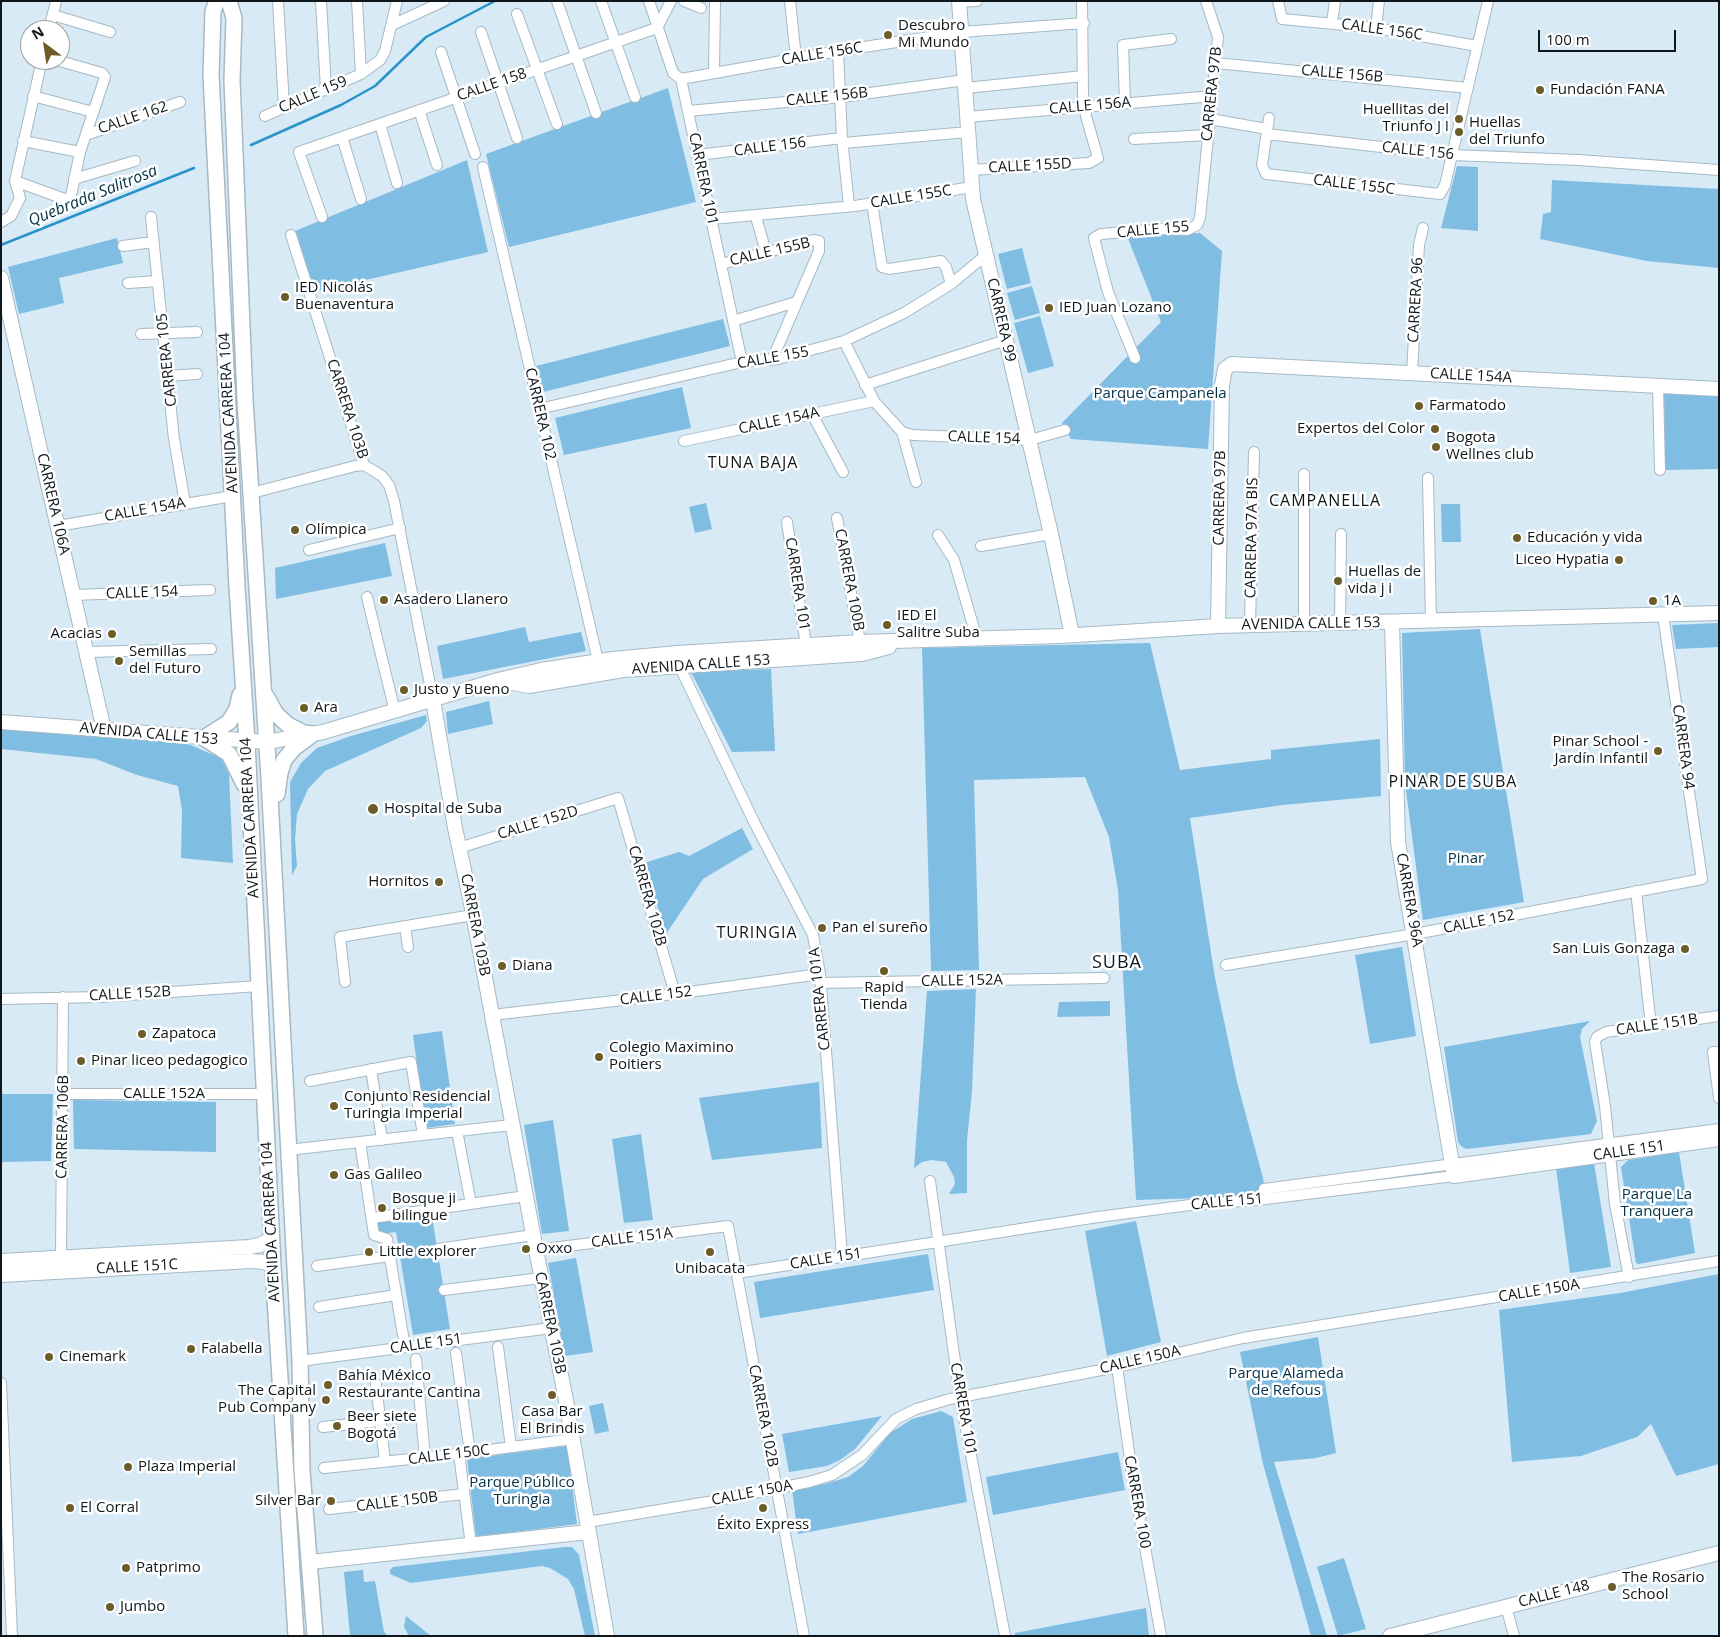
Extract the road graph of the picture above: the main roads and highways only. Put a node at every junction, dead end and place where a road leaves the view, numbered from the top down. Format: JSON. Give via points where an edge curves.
{"nodes":[{"id":1,"x":226,"y":1,"type":"edge"},
{"id":2,"x":243,"y":684,"type":"junction"},
{"id":3,"x":264,"y":690,"type":"junction"},
{"id":4,"x":248,"y":801,"type":"junction"},
{"id":5,"x":272,"y":828,"type":"junction"},
{"id":6,"x":297,"y":1633,"type":"edge"},
{"id":7,"x":314,"y":1633,"type":"edge"}],
"edges":[{"from":1,"to":2,"type":"main road","name":"AVENIDA CARRERA 104","via":[[213,10],[210,68]]},
{"from":1,"to":3,"type":"main road","name":"AVENIDA CARRERA 104","via":[[234,18],[234,119],[245,400]]},
{"from":2,"to":4,"type":"main road","name":"AVENIDA CARRERA 104"},
{"from":2,"to":4,"type":"main road","via":[[232,718],[204,738],[225,749],[233,759],[240,771]]},
{"from":3,"to":5,"type":"main road","name":"AVENIDA CARRERA 104"},
{"from":3,"to":5,"type":"main road","via":[[276,714],[288,725],[313,734],[284,760]]},
{"from":4,"to":6,"type":"main road","name":"AVENIDA CARRERA 104","via":[[272,1266]]},
{"from":5,"to":7,"type":"main road","name":"AVENIDA CARRERA 104","via":[[300,1361],[302,1471]]}]}
